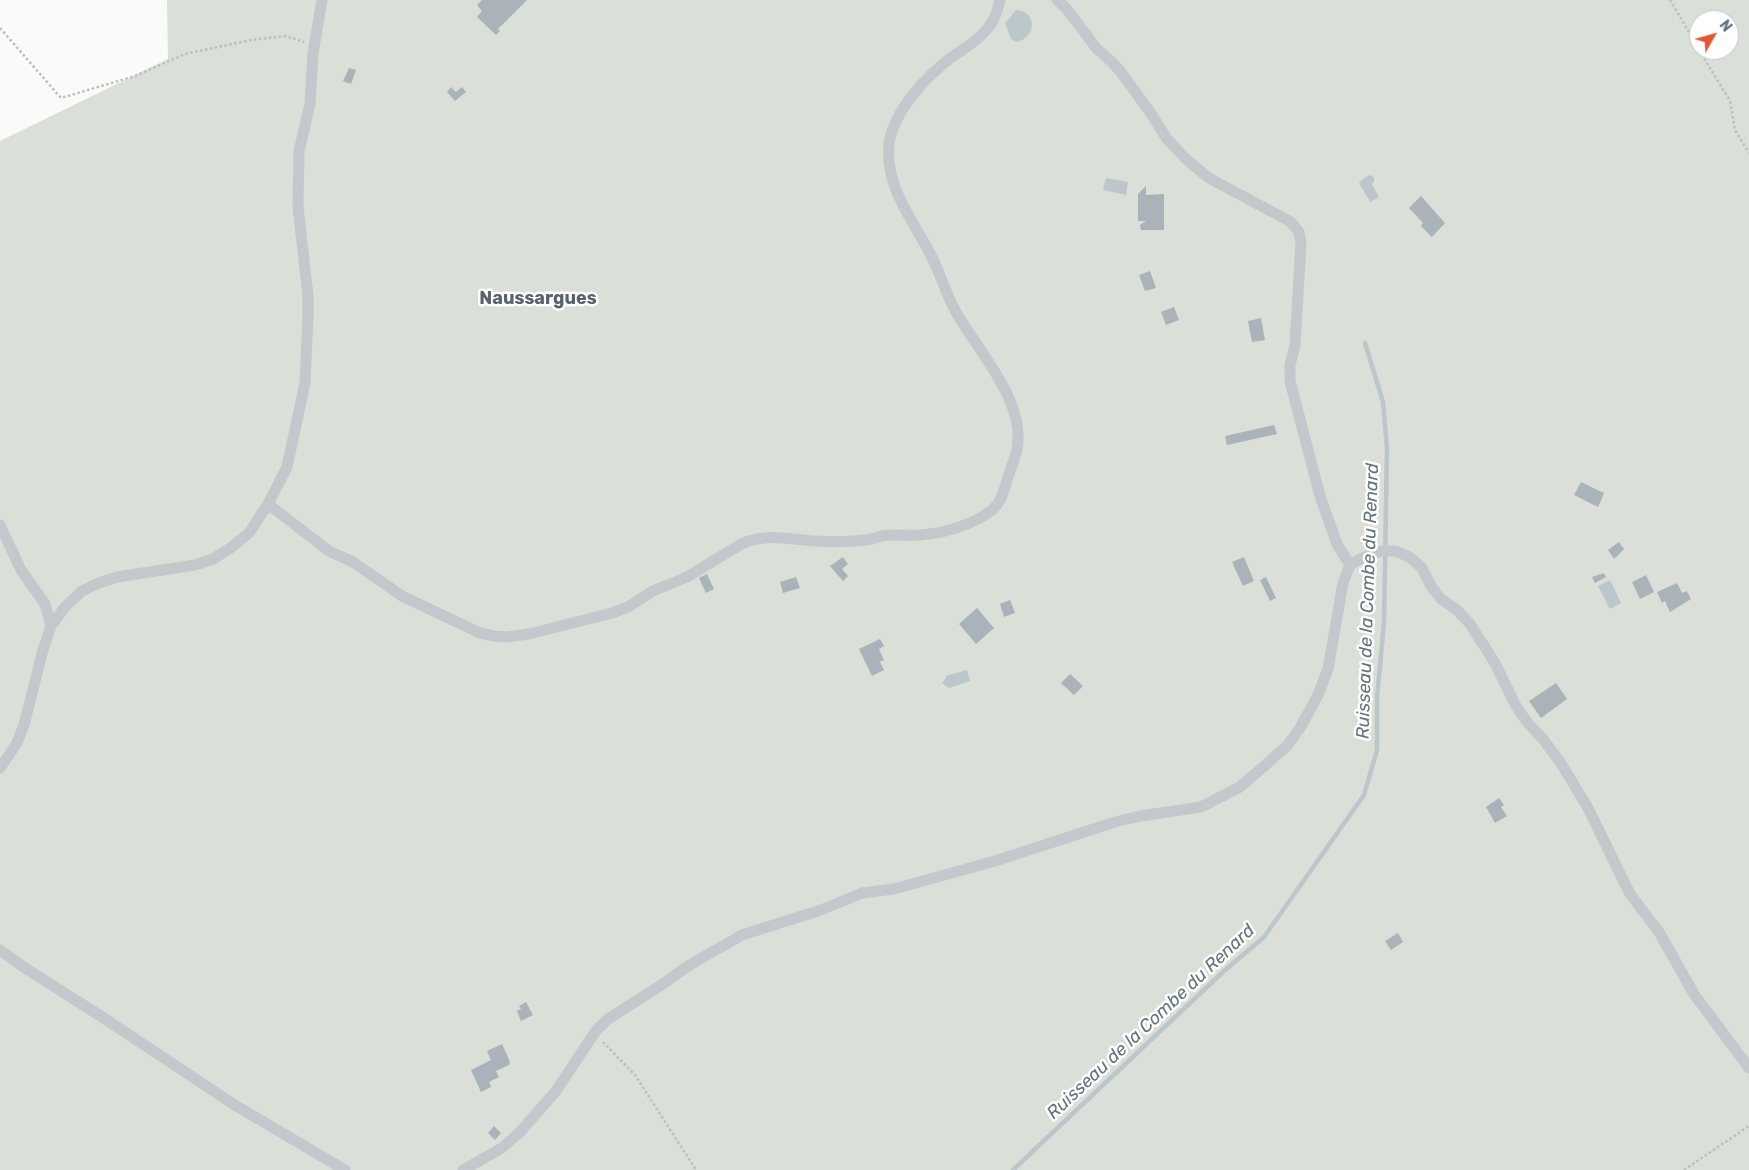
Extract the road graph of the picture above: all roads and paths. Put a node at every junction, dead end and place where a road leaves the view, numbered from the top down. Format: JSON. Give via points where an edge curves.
{"nodes":[{"id":1,"x":322,"y":0,"type":"edge"},
{"id":2,"x":1000,"y":0,"type":"edge"},
{"id":3,"x":1057,"y":0,"type":"edge"},
{"id":4,"x":1670,"y":0,"type":"edge"},
{"id":5,"x":0,"y":28,"type":"edge"},
{"id":6,"x":1689,"y":33,"type":"edge"},
{"id":7,"x":314,"y":45,"type":"junction"},
{"id":8,"x":1705,"y":60,"type":"edge"},
{"id":9,"x":1749,"y":153,"type":"edge"},
{"id":10,"x":268,"y":504,"type":"junction"},
{"id":11,"x":0,"y":526,"type":"edge"},
{"id":12,"x":1350,"y":565,"type":"junction"},
{"id":13,"x":51,"y":626,"type":"junction"},
{"id":14,"x":0,"y":768,"type":"edge"},
{"id":15,"x":0,"y":950,"type":"edge"},
{"id":16,"x":594,"y":1032,"type":"junction"},
{"id":17,"x":1749,"y":1068,"type":"edge"},
{"id":18,"x":1749,"y":1126,"type":"edge"},
{"id":19,"x":345,"y":1170,"type":"edge"},
{"id":20,"x":463,"y":1170,"type":"edge"},
{"id":21,"x":696,"y":1170,"type":"edge"},
{"id":22,"x":1684,"y":1170,"type":"edge"}],
"edges":[{"from":1,"to":7,"type":"street"},
{"from":2,"to":10,"type":"street","via":[[992,24],[981,36],[950,58],[918,88],[895,124],[888,154],[894,188],[902,206],[929,250],[956,312],[1010,399],[1018,430],[1017,448],[997,507],[942,533],[866,540],[814,541],[765,537],[751,540],[628,607],[587,620],[506,637],[480,633],[402,596],[353,562],[329,551]]},
{"from":3,"to":12,"type":"street","via":[[1116,67],[1167,139],[1186,160],[1209,178],[1291,222],[1299,232],[1301,243],[1290,381],[1320,496],[1337,544]]},
{"from":4,"to":6,"type":"path"},
{"from":5,"to":7,"type":"path","via":[[61,98],[135,76],[185,54],[251,40],[286,36]]},
{"from":7,"to":10,"type":"street","via":[[310,104],[299,151],[298,178],[308,296],[305,383],[287,467]]},
{"from":8,"to":9,"type":"path","via":[[1730,101],[1735,130]]},
{"from":10,"to":13,"type":"street","via":[[249,533],[213,559],[99,583],[82,591]]},
{"from":11,"to":13,"type":"street","via":[[21,570],[45,604]]},
{"from":12,"to":16,"type":"street","via":[[1328,669],[1318,695],[1287,746],[1240,787],[1201,807],[1115,822],[995,861],[894,889],[862,893],[821,910],[742,935],[688,966],[608,1019]]},
{"from":12,"to":17,"type":"street","via":[[1381,551],[1396,551],[1411,558],[1422,568],[1441,599],[1470,624],[1495,663],[1516,706],[1562,765],[1588,808],[1630,894],[1659,932],[1694,994]]},
{"from":13,"to":14,"type":"street","via":[[24,725],[17,743]]},
{"from":15,"to":19,"type":"street","via":[[233,1104]]},
{"from":16,"to":20,"type":"street","via":[[556,1091],[520,1132],[502,1148]]},
{"from":16,"to":21,"type":"path","via":[[635,1075]]},
{"from":18,"to":22,"type":"path"}]}
